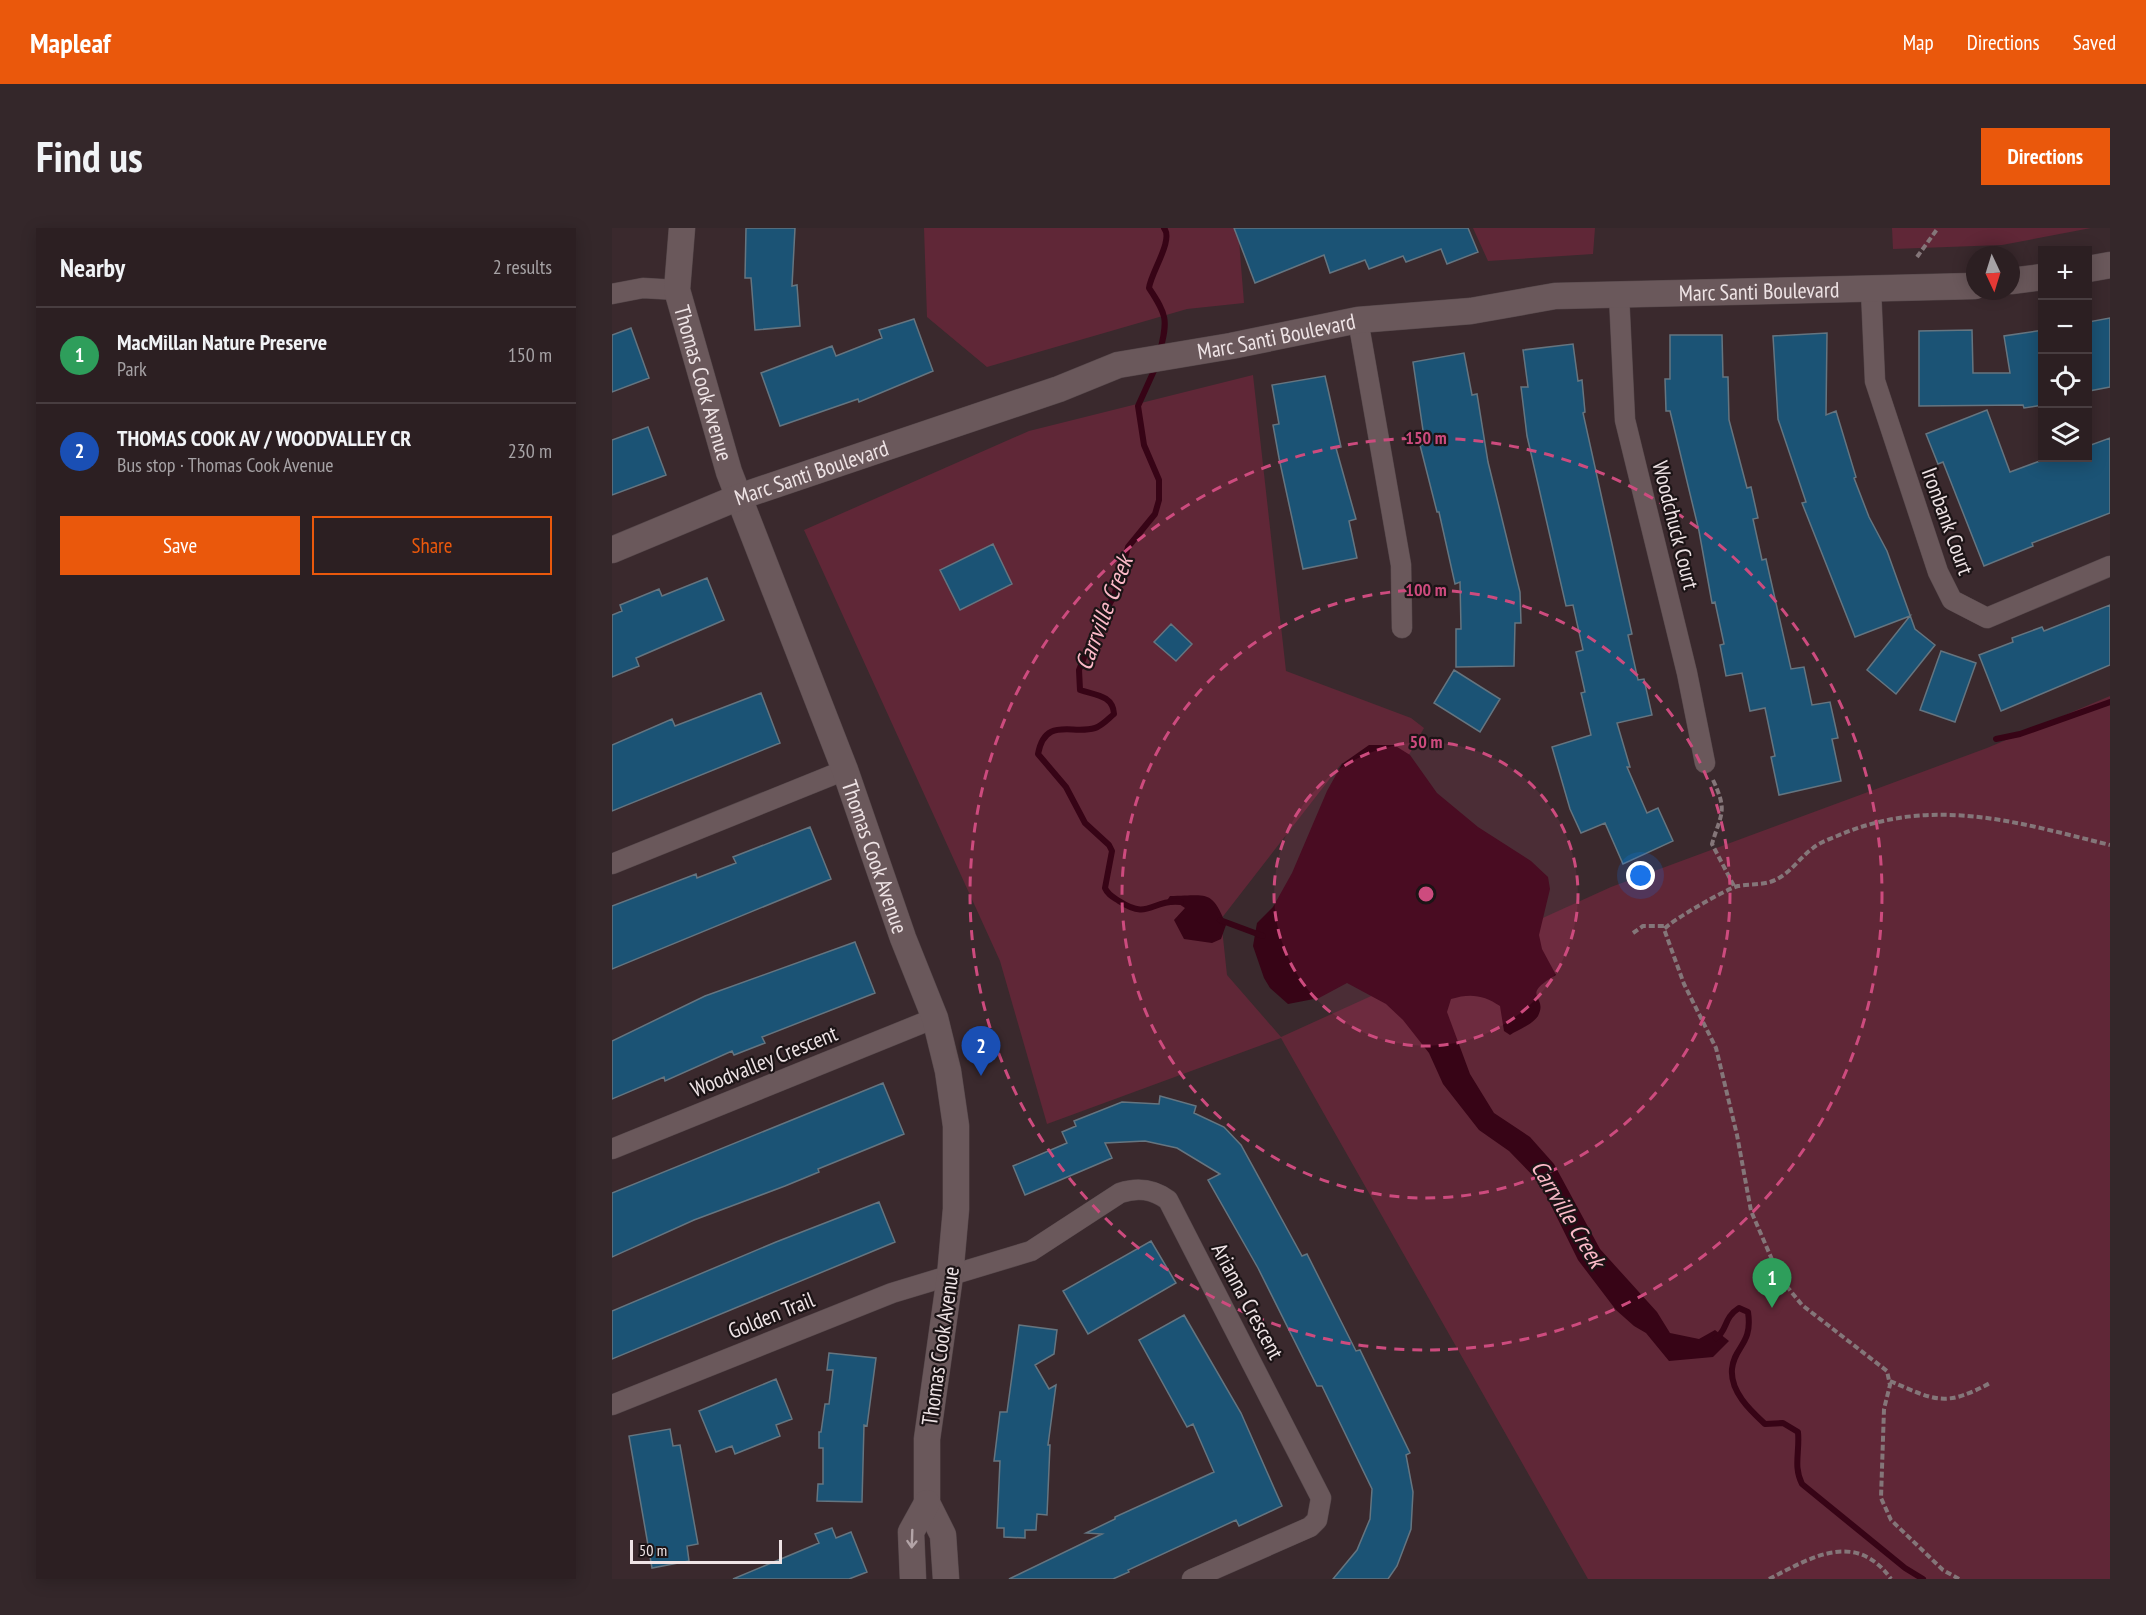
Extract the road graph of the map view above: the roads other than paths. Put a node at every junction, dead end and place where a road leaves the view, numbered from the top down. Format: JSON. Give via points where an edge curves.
{"nodes":[{"id":1,"x":682,"y":228,"type":"edge"},
{"id":2,"x":2110,"y":265,"type":"edge"},
{"id":3,"x":2092,"y":268,"type":"edge"},
{"id":4,"x":2038,"y":277,"type":"edge"},
{"id":5,"x":2020,"y":280,"type":"edge"},
{"id":6,"x":1966,"y":286,"type":"edge"},
{"id":7,"x":677,"y":290,"type":"junction"},
{"id":8,"x":1871,"y":290,"type":"junction"},
{"id":9,"x":612,"y":294,"type":"edge"},
{"id":10,"x":1619,"y":295,"type":"junction"},
{"id":11,"x":1358,"y":320,"type":"junction"},
{"id":12,"x":739,"y":497,"type":"junction"},
{"id":13,"x":612,"y":550,"type":"edge"},
{"id":14,"x":2110,"y":566,"type":"edge"},
{"id":15,"x":1402,"y":628,"type":"dead end"},
{"id":16,"x":1705,"y":763,"type":"road end"},
{"id":17,"x":845,"y":770,"type":"junction"},
{"id":18,"x":612,"y":864,"type":"edge"},
{"id":19,"x":935,"y":1018,"type":"junction"},
{"id":20,"x":612,"y":1149,"type":"edge"},
{"id":21,"x":950,"y":1276,"type":"junction"},
{"id":22,"x":612,"y":1405,"type":"edge"},
{"id":23,"x":927,"y":1503,"type":"junction"},
{"id":24,"x":914,"y":1579,"type":"edge"},
{"id":25,"x":946,"y":1579,"type":"edge"},
{"id":26,"x":1192,"y":1579,"type":"edge"}],
"edges":[{"from":1,"to":7,"type":"street","name":"Thomas Cook Avenue"},
{"from":2,"to":3,"type":"street"},
{"from":4,"to":5,"type":"street"},
{"from":6,"to":8,"type":"street","name":"Marc Santi Boulevard"},
{"from":7,"to":9,"type":"street","via":[[643,288]]},
{"from":7,"to":12,"type":"street","name":"Thomas Cook Avenue"},
{"from":8,"to":10,"type":"street","name":"Marc Santi Boulevard"},
{"from":8,"to":14,"type":"street","name":"Ironbank Court","via":[[1875,381],[1938,572],[1952,600],[1987,618]]},
{"from":10,"to":11,"type":"street","name":"Marc Santi Boulevard","via":[[1555,296],[1471,311]]},
{"from":10,"to":16,"type":"street","name":"Woodchuck Court","via":[[1625,420]]},
{"from":11,"to":12,"type":"street","name":"Marc Santi Boulevard","via":[[1118,365],[1059,389]]},
{"from":11,"to":15,"type":"street","via":[[1401,565]]},
{"from":12,"to":13,"type":"street","name":"Marc Santi Boulevard"},
{"from":12,"to":17,"type":"street","name":"Thomas Cook Avenue"},
{"from":17,"to":18,"type":"street"},
{"from":17,"to":19,"type":"street","name":"Thomas Cook Avenue"},
{"from":19,"to":20,"type":"street","name":"Woodvalley Crescent"},
{"from":19,"to":21,"type":"street","name":"Thomas Cook Avenue","via":[[956,1126],[958,1167]]},
{"from":21,"to":22,"type":"street","name":"Golden Trail","via":[[892,1293]]},
{"from":21,"to":23,"type":"street","name":"Thomas Cook Avenue","via":[[927,1439]]},
{"from":21,"to":26,"type":"street","name":"Arianna Crescent","via":[[1031,1251],[1120,1193],[1156,1192],[1168,1200],[1321,1498],[1317,1520],[1310,1527]]},
{"from":23,"to":24,"type":"street","name":"Thomas Cook Avenue","one_way":true,"via":[[911,1532]]},
{"from":23,"to":25,"type":"street","name":"Thomas Cook Avenue","via":[[943,1535]]}]}
